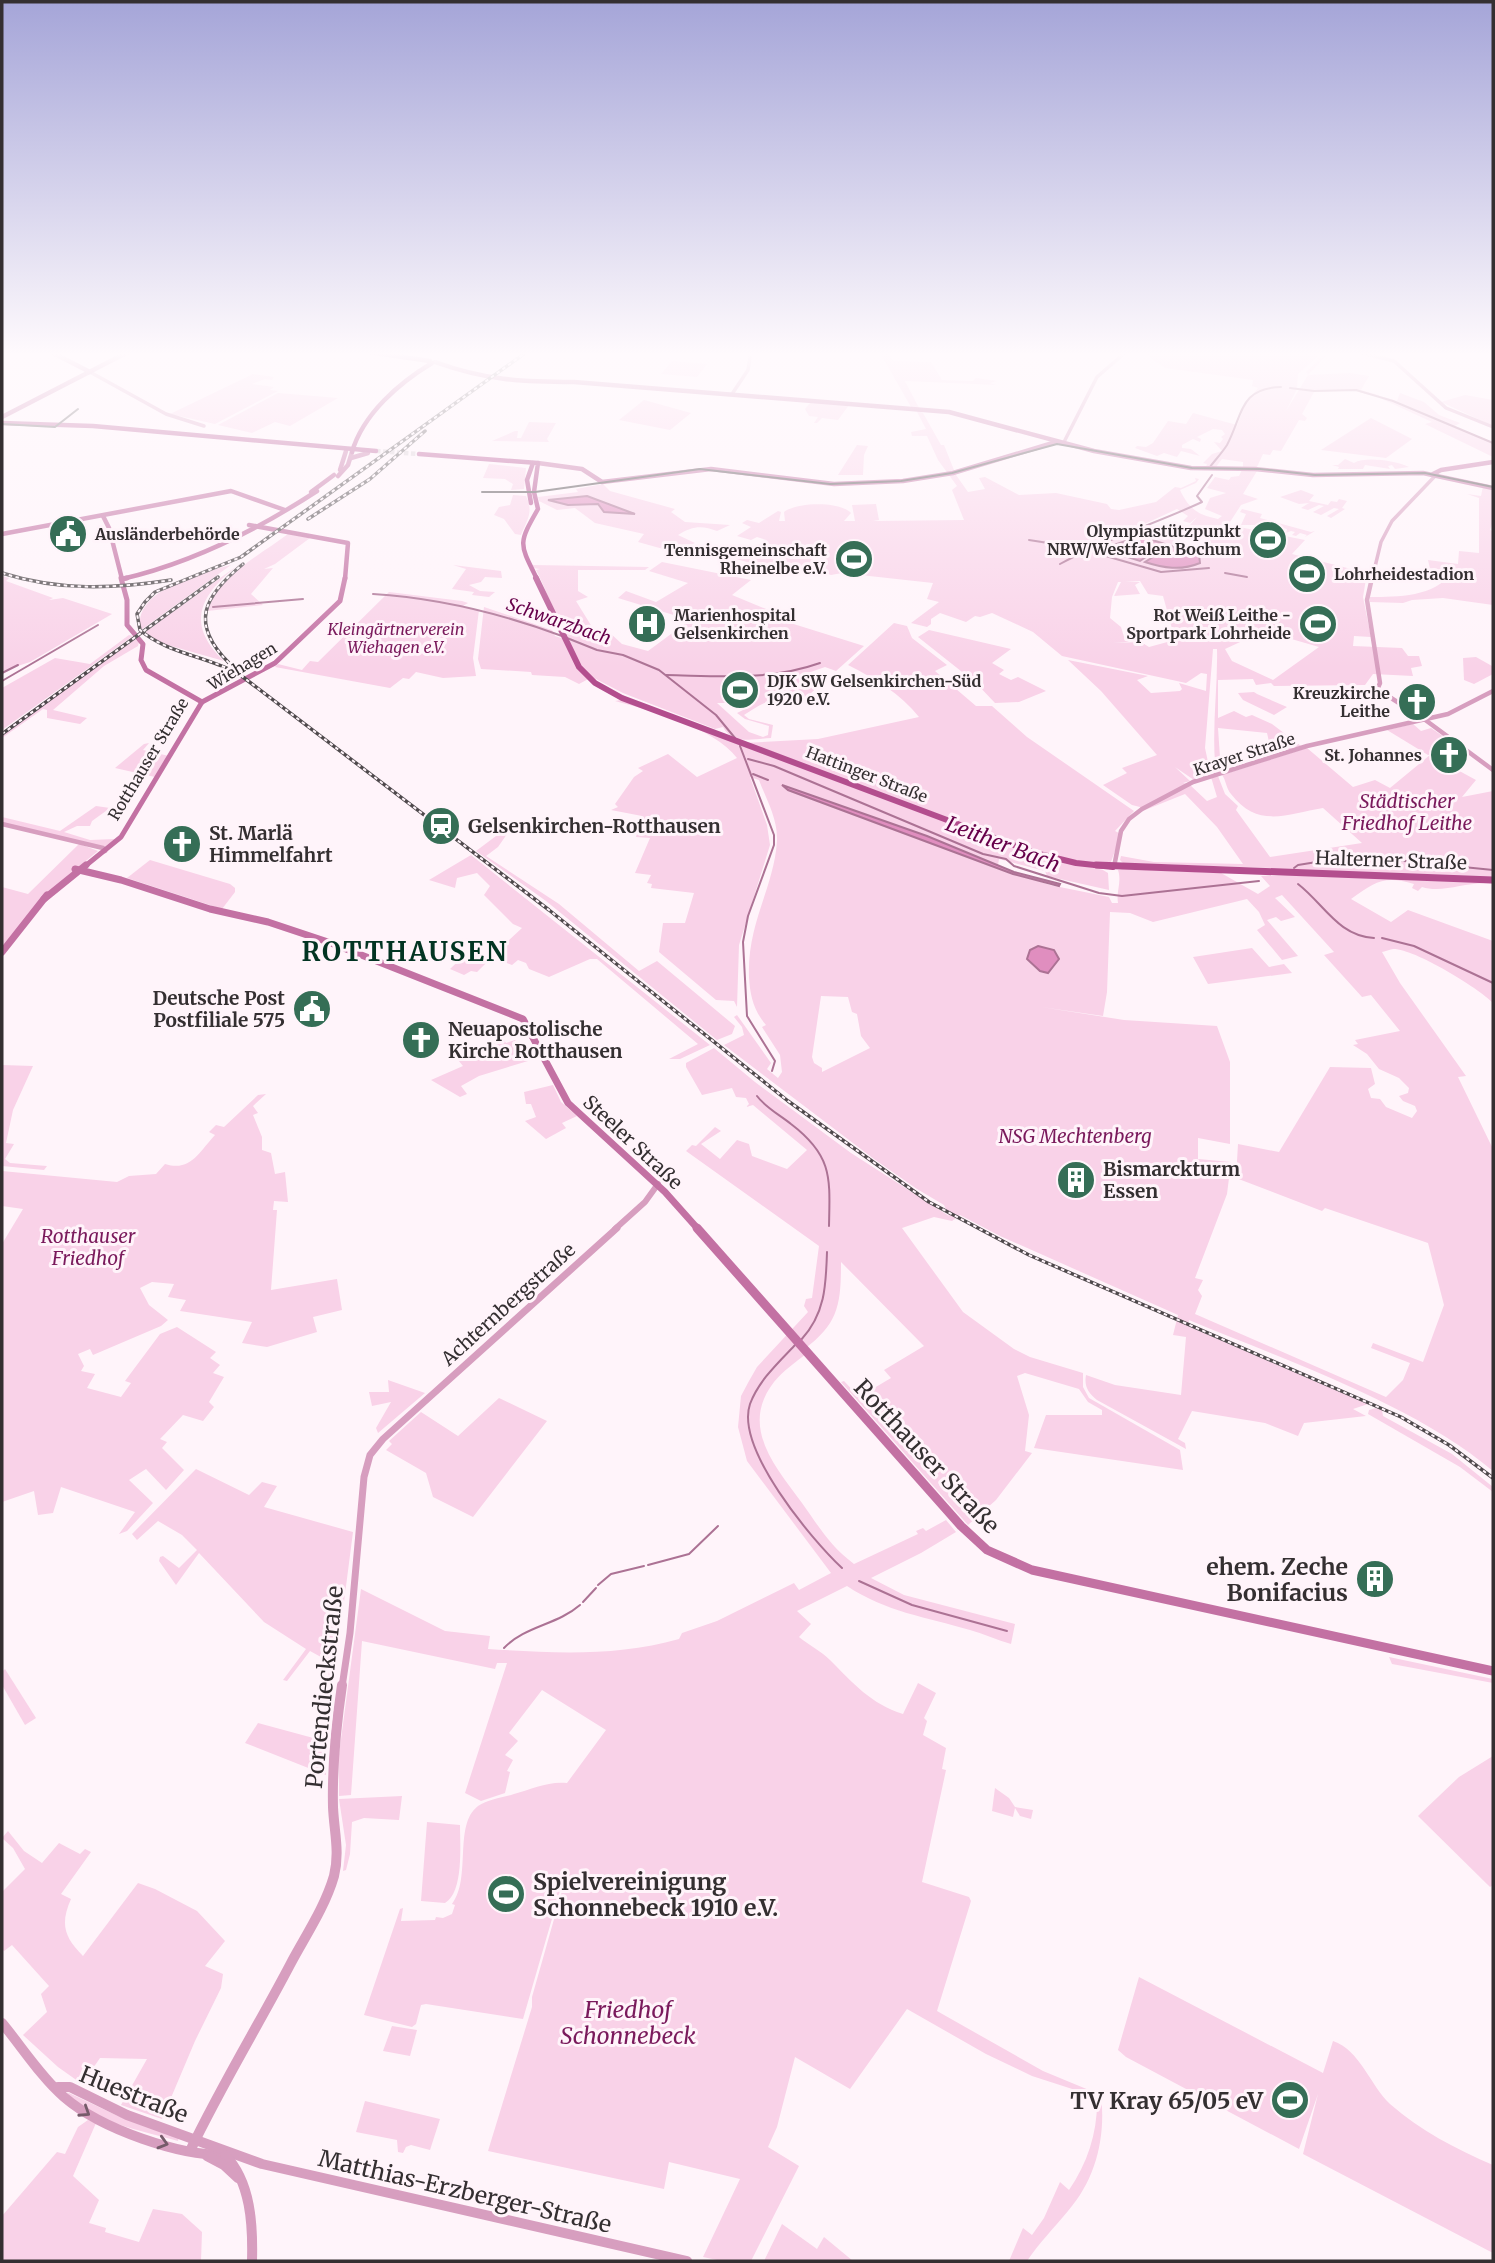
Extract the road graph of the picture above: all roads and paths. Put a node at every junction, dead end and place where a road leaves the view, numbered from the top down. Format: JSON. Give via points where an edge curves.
{"nodes":[{"id":1,"x":347,"y":457,"type":"edge"},
{"id":2,"x":356,"y":457,"type":"edge"},
{"id":3,"x":423,"y":457,"type":"tunnel mouth"},
{"id":4,"x":424,"y":457,"type":"tunnel mouth"},
{"id":5,"x":1009,"y":457,"type":"edge"},
{"id":6,"x":1127,"y":457,"type":"edge"},
{"id":7,"x":351,"y":458,"type":"joint"},
{"id":8,"x":1492,"y":462,"type":"edge"},
{"id":9,"x":534,"y":465,"type":"junction"},
{"id":10,"x":1478,"y":465,"type":"junction"},
{"id":11,"x":1453,"y":469,"type":"junction"},
{"id":12,"x":1408,"y":473,"type":"junction"},
{"id":13,"x":336,"y":476,"type":"junction"},
{"id":14,"x":1434,"y":476,"type":"junction"},
{"id":15,"x":1464,"y":478,"type":"junction"},
{"id":16,"x":1493,"y":486,"type":"edge"},
{"id":17,"x":314,"y":491,"type":"junction"},
{"id":18,"x":280,"y":508,"type":"junction"},
{"id":19,"x":101,"y":517,"type":"junction"},
{"id":20,"x":250,"y":526,"type":"junction"},
{"id":21,"x":2,"y":536,"type":"edge"},
{"id":22,"x":122,"y":579,"type":"junction"},
{"id":23,"x":1493,"y":691,"type":"edge"},
{"id":24,"x":202,"y":702,"type":"junction"},
{"id":25,"x":1424,"y":719,"type":"junction"},
{"id":26,"x":1493,"y":770,"type":"edge"},
{"id":27,"x":2,"y":824,"type":"edge"},
{"id":28,"x":103,"y":850,"type":"junction"},
{"id":29,"x":1114,"y":867,"type":"junction"},
{"id":30,"x":78,"y":870,"type":"junction"},
{"id":31,"x":1287,"y":873,"type":"joint"},
{"id":32,"x":1493,"y":880,"type":"edge"},
{"id":33,"x":2,"y":952,"type":"edge"},
{"id":34,"x":658,"y":1184,"type":"junction"},
{"id":35,"x":687,"y":1217,"type":"joint"},
{"id":36,"x":377,"y":1445,"type":"joint"},
{"id":37,"x":1493,"y":1671,"type":"edge"},
{"id":38,"x":2,"y":2023,"type":"edge"},
{"id":39,"x":58,"y":2087,"type":"junction"},
{"id":40,"x":196,"y":2139,"type":"junction"},
{"id":41,"x":190,"y":2151,"type":"junction"},
{"id":42,"x":205,"y":2155,"type":"junction"},
{"id":43,"x":230,"y":2155,"type":"junction"},
{"id":44,"x":239,"y":2179,"type":"junction"},
{"id":45,"x":252,"y":2261,"type":"edge"},
{"id":46,"x":687,"y":2261,"type":"edge"}],
"edges":[{"from":1,"to":13,"type":"main road"},
{"from":2,"to":7,"type":"main road"},
{"from":3,"to":9,"type":"main road"},
{"from":4,"to":9,"type":"main road"},
{"from":5,"to":9,"type":"main road","via":[[902,481],[834,484],[703,469],[602,482],[586,470]]},
{"from":6,"to":12,"type":"main road","via":[[1199,469],[1313,475]]},
{"from":7,"to":13,"type":"main road"},
{"from":8,"to":10,"type":"main road"},
{"from":9,"to":29,"type":"main road","name":"Hattinger Straße","via":[[527,489],[534,516],[522,538],[523,551],[579,667],[600,687],[1035,853]]},
{"from":10,"to":11,"type":"main road"},
{"from":10,"to":14,"type":"main road"},
{"from":11,"to":14,"type":"main road"},
{"from":11,"to":15,"type":"main road","via":[[1453,474]]},
{"from":12,"to":14,"type":"main road"},
{"from":12,"to":14,"type":"main road"},
{"from":13,"to":17,"type":"main road","bridge":true},
{"from":14,"to":15,"type":"main road"},
{"from":14,"to":16,"type":"main road"},
{"from":14,"to":25,"type":"street","via":[[1385,531],[1367,600],[1378,681],[1375,689]]},
{"from":15,"to":16,"type":"main road"},
{"from":17,"to":18,"type":"main road"},
{"from":17,"to":18,"type":"main road"},
{"from":18,"to":19,"type":"main road","via":[[231,491]]},
{"from":18,"to":20,"type":"main road"},
{"from":19,"to":21,"type":"main road"},
{"from":19,"to":22,"type":"main road","name":"Rotthauser Straße","via":[[110,532]]},
{"from":20,"to":22,"type":"main road","via":[[153,571]]},
{"from":20,"to":24,"type":"main road","name":"Wiehagen","via":[[348,543],[344,590],[340,601],[275,663]]},
{"from":22,"to":24,"type":"main road","name":"Rotthauser Straße","via":[[127,625],[142,641],[144,668]]},
{"from":23,"to":25,"type":"street","name":"Krayer Straße","via":[[1448,714]]},
{"from":24,"to":28,"type":"main road","name":"Rotthauser Straße","via":[[121,835]]},
{"from":25,"to":26,"type":"street"},
{"from":25,"to":29,"type":"street","name":"Krayer Straße","via":[[1307,746],[1193,782],[1129,819],[1121,831]]},
{"from":27,"to":28,"type":"street"},
{"from":28,"to":30,"type":"main road","name":"Rotthauser Straße"},
{"from":29,"to":31,"type":"main road","name":"Hattinger Straße"},
{"from":30,"to":33,"type":"main road","name":"Rotthauser Straße","via":[[44,899]]},
{"from":30,"to":34,"type":"main road","name":"Steeler Straße","via":[[207,913],[252,919],[293,932],[523,1019],[568,1103]]},
{"from":31,"to":32,"type":"main road","name":"Halterner Straße"},
{"from":34,"to":35,"type":"main road","name":"Steeler Straße"},
{"from":34,"to":36,"type":"street","name":"Achternbergstraße","via":[[636,1210]]},
{"from":35,"to":37,"type":"main road","name":"Rotthauser Straße","via":[[963,1529],[987,1550],[1032,1570]]},
{"from":36,"to":40,"type":"street","name":"Portendieckstraße","via":[[364,1477],[350,1633],[333,1750],[338,1847],[334,1875],[313,1923]]},
{"from":38,"to":39,"type":"street","name":"Huestraße"},
{"from":39,"to":40,"type":"street","name":"Huestraße","via":[[70,2087],[118,2111]]},
{"from":39,"to":41,"type":"street","name":"Huestraße","one_way":true,"via":[[62,2096],[92,2117]]},
{"from":40,"to":41,"type":"street","name":"Portendieckstraße"},
{"from":40,"to":43,"type":"street"},
{"from":41,"to":42,"type":"street","name":"Matthias-Erzberger-Straße"},
{"from":42,"to":43,"type":"street","name":"Matthias-Erzberger-Straße"},
{"from":42,"to":44,"type":"street"},
{"from":43,"to":44,"type":"street"},
{"from":43,"to":46,"type":"street","name":"Matthias-Erzberger-Straße"},
{"from":44,"to":45,"type":"street","via":[[251,2215]]}]}
